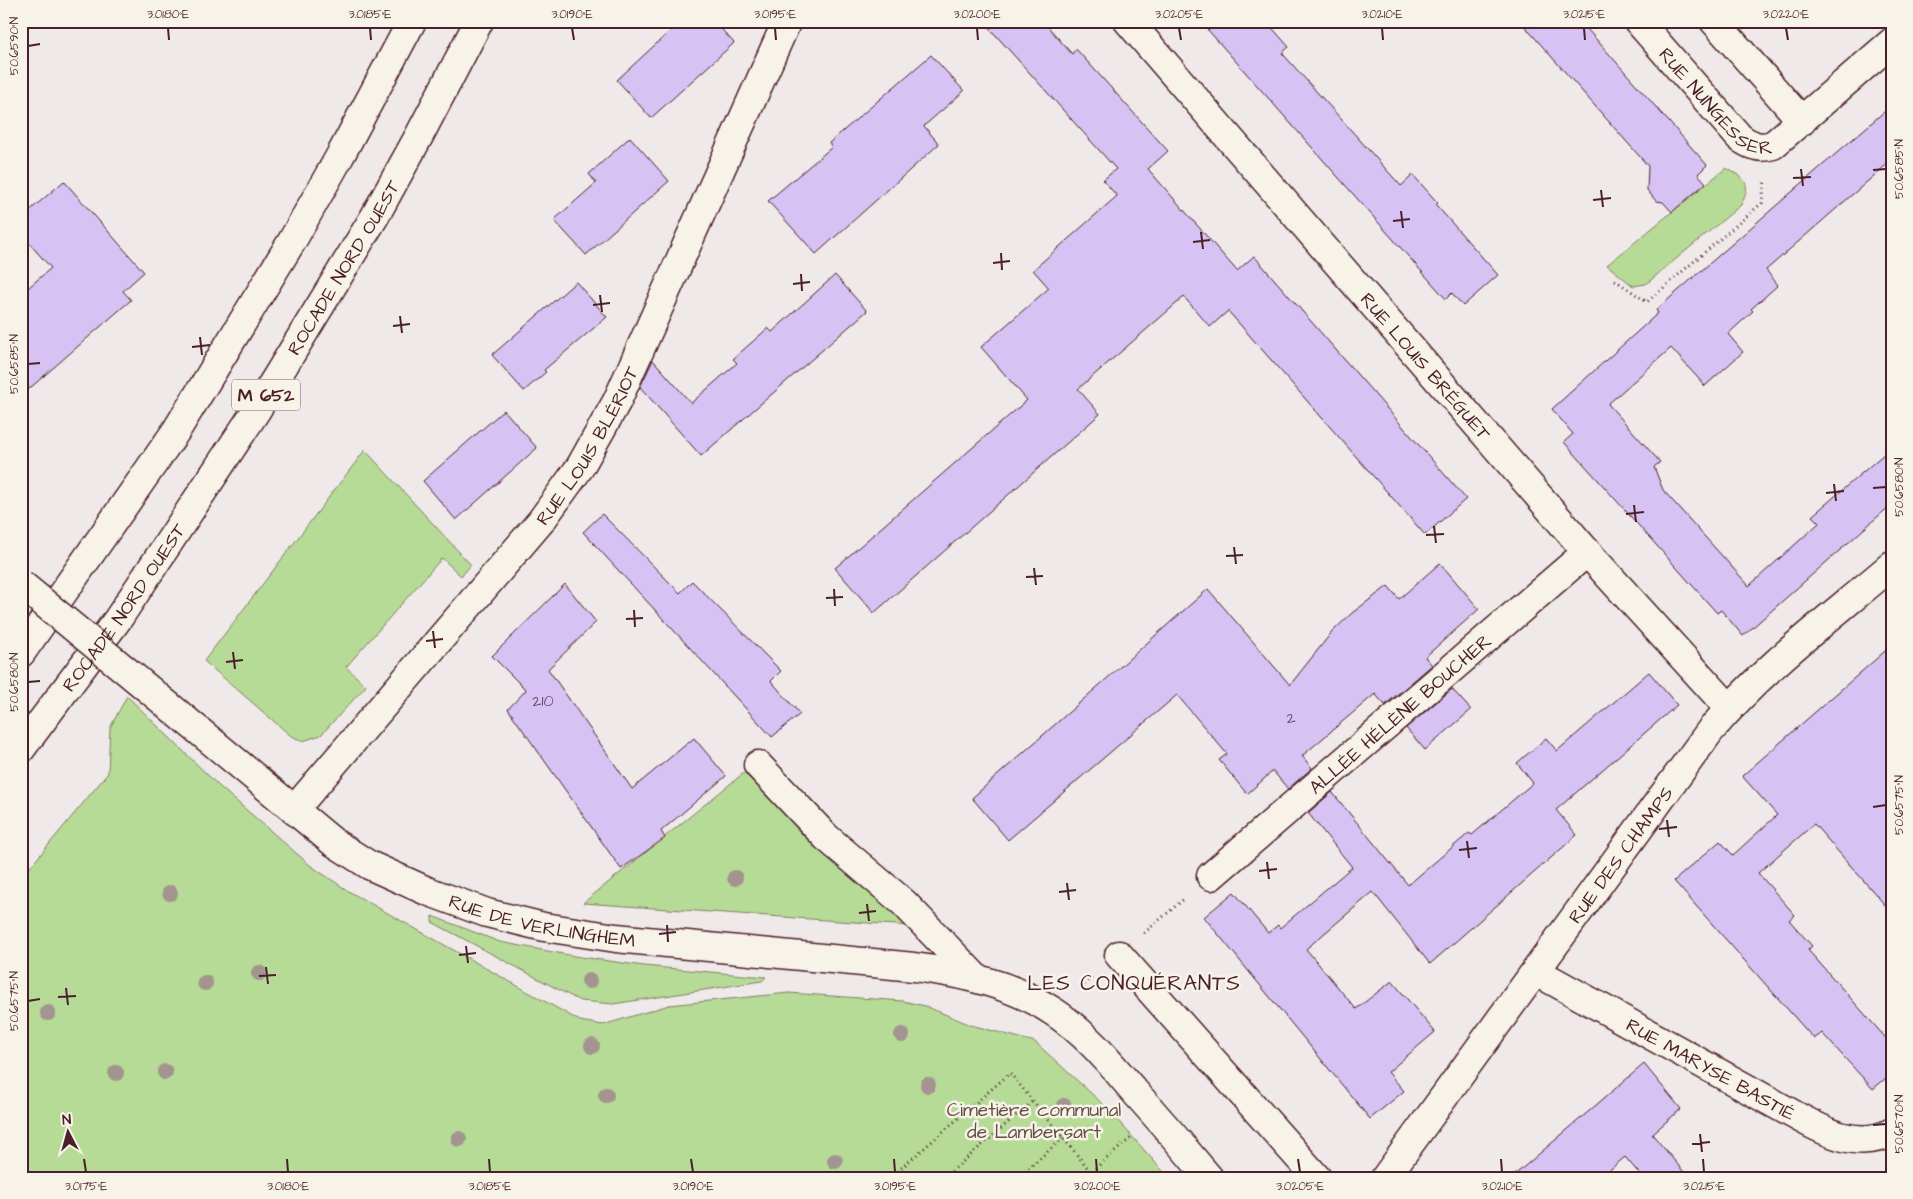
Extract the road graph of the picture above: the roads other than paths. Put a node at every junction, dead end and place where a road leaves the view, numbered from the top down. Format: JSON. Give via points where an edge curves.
{"nodes":[{"id":1,"x":412,"y":21,"type":"edge"},
{"id":2,"x":479,"y":21,"type":"edge"},
{"id":3,"x":787,"y":21,"type":"edge"},
{"id":4,"x":1128,"y":21,"type":"edge"},
{"id":5,"x":1638,"y":21,"type":"edge"},
{"id":6,"x":1714,"y":21,"type":"edge"},
{"id":7,"x":1892,"y":42,"type":"edge"},
{"id":8,"x":1802,"y":121,"type":"junction"},
{"id":9,"x":1587,"y":552,"type":"junction"},
{"id":10,"x":1892,"y":565,"type":"edge"},
{"id":11,"x":21,"y":584,"type":"edge"},
{"id":12,"x":21,"y":652,"type":"edge"},
{"id":13,"x":1729,"y":708,"type":"junction"},
{"id":14,"x":21,"y":749,"type":"edge"},
{"id":15,"x":758,"y":765,"type":"dead end"},
{"id":16,"x":294,"y":810,"type":"junction"},
{"id":17,"x":1210,"y":876,"type":"dead end"},
{"id":18,"x":1119,"y":955,"type":"dead end"},
{"id":19,"x":1537,"y":972,"type":"junction"},
{"id":20,"x":976,"y":978,"type":"junction"},
{"id":21,"x":1892,"y":1132,"type":"edge"},
{"id":22,"x":1210,"y":1178,"type":"edge"},
{"id":23,"x":1317,"y":1178,"type":"edge"},
{"id":24,"x":1385,"y":1178,"type":"edge"}],
"edges":[{"from":1,"to":12,"type":"main road","number":"M 652","via":[[292,241],[176,431]]},
{"from":2,"to":14,"type":"main road","name":"ROCADE NORD OUEST","number":"M 652","via":[[384,200],[256,411],[118,619]]},
{"from":3,"to":16,"type":"main road","name":"RUE LOUIS BLÉRIOT","via":[[617,401],[580,467],[541,522]]},
{"from":4,"to":9,"type":"main road","name":"RUE LOUIS BRÉGUET"},
{"from":5,"to":8,"type":"main road","name":"RUE NUNGESSER","via":[[1740,138],[1750,145],[1762,148],[1774,145]]},
{"from":6,"to":8,"type":"main road","name":"RUE NUNGESSER"},
{"from":7,"to":8,"type":"main road","name":"RUE NUNGESSER"},
{"from":9,"to":13,"type":"main road","name":"RUE LOUIS BRÉGUET"},
{"from":9,"to":17,"type":"main road","name":"ALLÉE HÉLÈNE BOUCHER"},
{"from":10,"to":13,"type":"main road","name":"RUE DES CHAMPS"},
{"from":11,"to":16,"type":"main road","name":"RUE DE VERLINGHEM","bridge":true},
{"from":13,"to":19,"type":"main road","name":"RUE DES CHAMPS","via":[[1692,754]]},
{"from":15,"to":20,"type":"main road","via":[[826,836],[904,903]]},
{"from":16,"to":20,"type":"main road","name":"RUE DE VERLINGHEM","via":[[346,851],[377,869],[461,904],[516,921],[606,937],[914,967]]},
{"from":18,"to":23,"type":"main road"},
{"from":19,"to":21,"type":"main road","name":"RUE MARYSE BASTIÉ","via":[[1832,1134],[1865,1140],[1881,1138]]},
{"from":19,"to":24,"type":"main road","name":"RUE DES CHAMPS"},
{"from":20,"to":22,"type":"main road","name":"RUE DE VERLINGHEM","via":[[1013,991],[1068,1022],[1096,1048]]}]}
